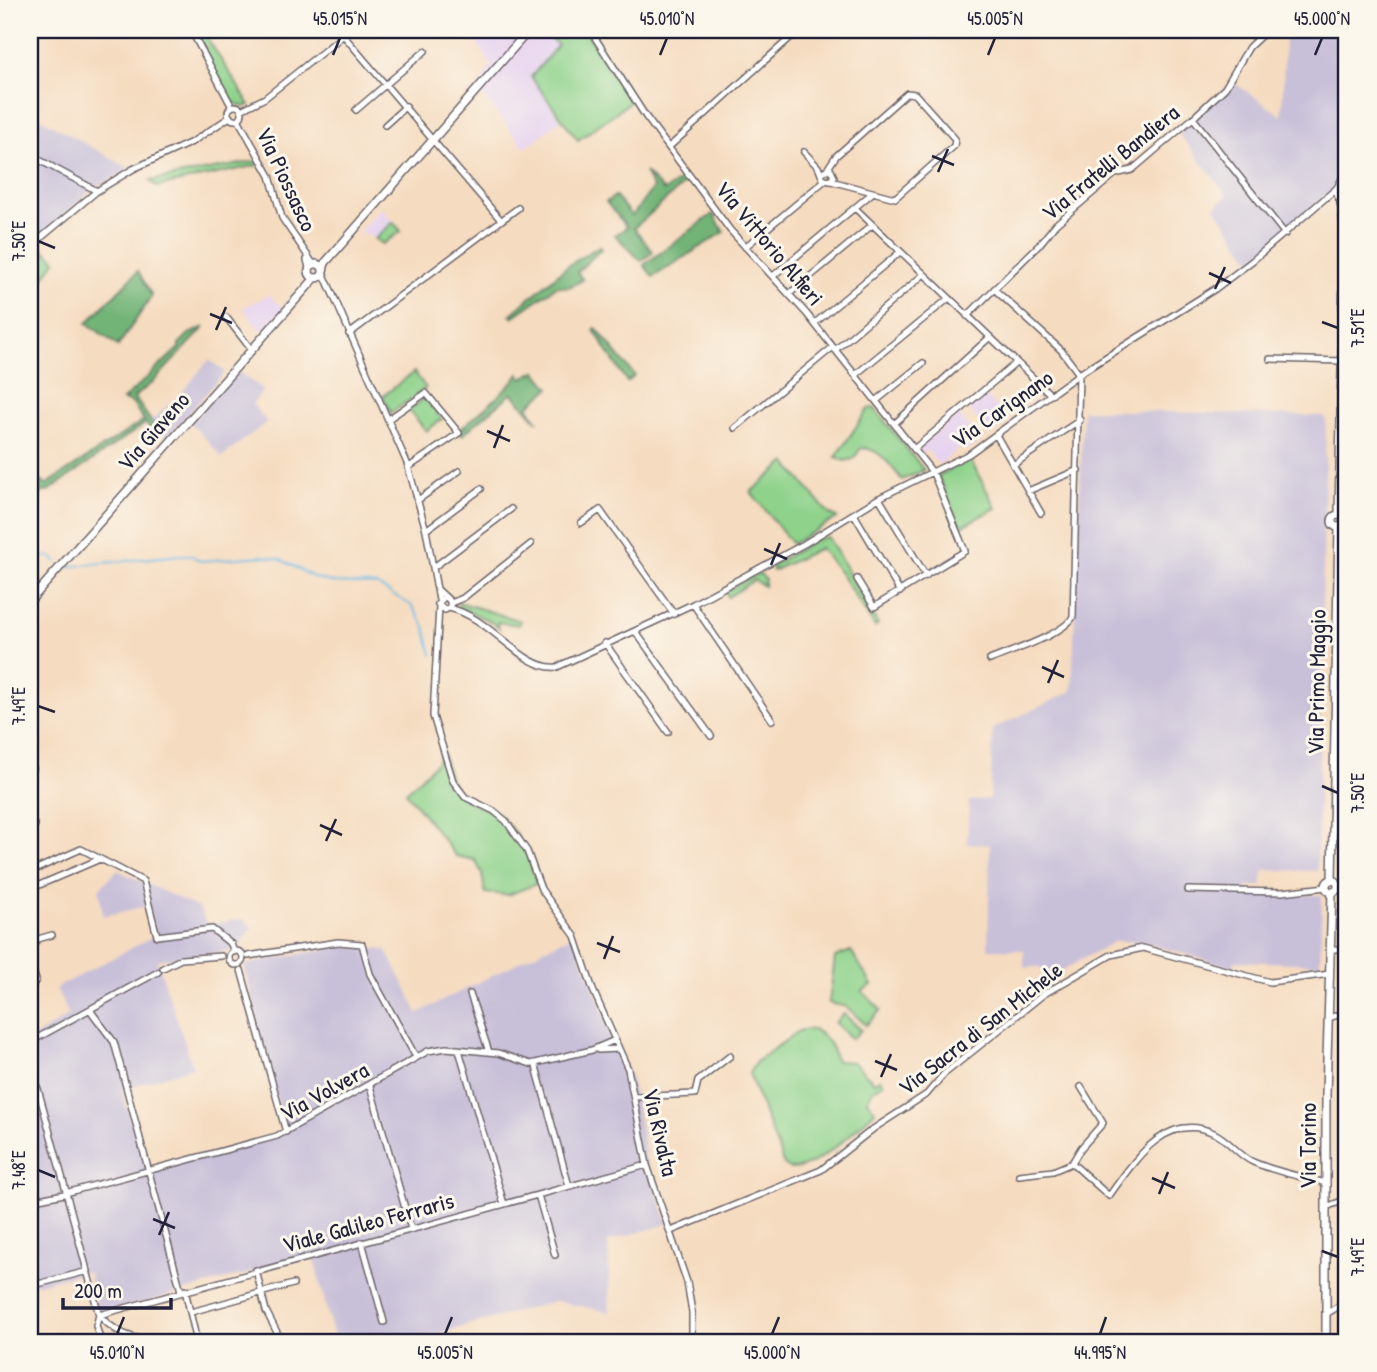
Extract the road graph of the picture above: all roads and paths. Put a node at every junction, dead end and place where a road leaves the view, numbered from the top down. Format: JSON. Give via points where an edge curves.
{"nodes":[{"id":1,"x":191,"y":30,"type":"edge"},
{"id":2,"x":350,"y":30,"type":"edge"},
{"id":3,"x":529,"y":30,"type":"edge"},
{"id":4,"x":590,"y":30,"type":"edge"},
{"id":5,"x":799,"y":30,"type":"edge"},
{"id":6,"x":1267,"y":30,"type":"edge"},
{"id":7,"x":344,"y":36,"type":"junction"},
{"id":8,"x":425,"y":51,"type":"dead end"},
{"id":9,"x":386,"y":84,"type":"junction"},
{"id":10,"x":1347,"y":104,"type":"edge"},
{"id":11,"x":406,"y":106,"type":"junction"},
{"id":12,"x":232,"y":107,"type":"junction"},
{"id":13,"x":241,"y":110,"type":"junction"},
{"id":14,"x":356,"y":110,"type":"dead end"},
{"id":15,"x":230,"y":117,"type":"junction"},
{"id":16,"x":1194,"y":118,"type":"junction"},
{"id":17,"x":238,"y":119,"type":"junction"},
{"id":18,"x":385,"y":125,"type":"dead end"},
{"id":19,"x":434,"y":138,"type":"junction"},
{"id":20,"x":669,"y":147,"type":"junction"},
{"id":21,"x":1347,"y":147,"type":"edge"},
{"id":22,"x":804,"y":152,"type":"dead end"},
{"id":23,"x":30,"y":155,"type":"edge"},
{"id":24,"x":1346,"y":170,"type":"edge"},
{"id":25,"x":826,"y":173,"type":"junction"},
{"id":26,"x":97,"y":191,"type":"junction"},
{"id":27,"x":1342,"y":191,"type":"edge"},
{"id":28,"x":871,"y":194,"type":"junction"},
{"id":29,"x":518,"y":208,"type":"dead end"},
{"id":30,"x":855,"y":208,"type":"junction"},
{"id":31,"x":1346,"y":217,"type":"edge"},
{"id":32,"x":500,"y":219,"type":"junction"},
{"id":33,"x":871,"y":226,"type":"junction"},
{"id":34,"x":1285,"y":234,"type":"junction"},
{"id":35,"x":1346,"y":234,"type":"edge"},
{"id":36,"x":745,"y":247,"type":"junction"},
{"id":37,"x":30,"y":253,"type":"edge"},
{"id":38,"x":899,"y":253,"type":"junction"},
{"id":39,"x":317,"y":271,"type":"junction"},
{"id":40,"x":923,"y":275,"type":"junction"},
{"id":41,"x":773,"y":276,"type":"junction"},
{"id":42,"x":994,"y":289,"type":"junction"},
{"id":43,"x":789,"y":294,"type":"junction"},
{"id":44,"x":948,"y":299,"type":"junction"},
{"id":45,"x":967,"y":316,"type":"junction"},
{"id":46,"x":226,"y":317,"type":"dead end"},
{"id":47,"x":815,"y":323,"type":"junction"},
{"id":48,"x":349,"y":334,"type":"junction"},
{"id":49,"x":989,"y":338,"type":"junction"},
{"id":50,"x":834,"y":348,"type":"junction"},
{"id":51,"x":251,"y":349,"type":"junction"},
{"id":52,"x":1270,"y":359,"type":"dead end"},
{"id":53,"x":1342,"y":361,"type":"junction"},
{"id":54,"x":923,"y":363,"type":"dead end"},
{"id":55,"x":1016,"y":363,"type":"junction"},
{"id":56,"x":1079,"y":374,"type":"junction"},
{"id":57,"x":855,"y":375,"type":"junction"},
{"id":58,"x":1051,"y":395,"type":"junction"},
{"id":59,"x":876,"y":401,"type":"junction"},
{"id":60,"x":390,"y":418,"type":"junction"},
{"id":61,"x":1080,"y":420,"type":"junction"},
{"id":62,"x":894,"y":424,"type":"junction"},
{"id":63,"x":735,"y":428,"type":"dead end"},
{"id":64,"x":996,"y":435,"type":"junction"},
{"id":65,"x":914,"y":449,"type":"junction"},
{"id":66,"x":1013,"y":465,"type":"junction"},
{"id":67,"x":409,"y":467,"type":"junction"},
{"id":68,"x":1078,"y":470,"type":"junction"},
{"id":69,"x":459,"y":471,"type":"dead end"},
{"id":70,"x":933,"y":473,"type":"junction"},
{"id":71,"x":481,"y":489,"type":"dead end"},
{"id":72,"x":1028,"y":491,"type":"junction"},
{"id":73,"x":879,"y":498,"type":"junction"},
{"id":74,"x":418,"y":500,"type":"junction"},
{"id":75,"x":511,"y":509,"type":"dead end"},
{"id":76,"x":1041,"y":513,"type":"dead end"},
{"id":77,"x":854,"y":514,"type":"junction"},
{"id":78,"x":581,"y":523,"type":"dead end"},
{"id":79,"x":426,"y":530,"type":"junction"},
{"id":80,"x":531,"y":544,"type":"dead end"},
{"id":81,"x":434,"y":567,"type":"junction"},
{"id":82,"x":926,"y":576,"type":"junction"},
{"id":83,"x":857,"y":579,"type":"dead end"},
{"id":84,"x":900,"y":592,"type":"junction"},
{"id":85,"x":30,"y":601,"type":"edge"},
{"id":86,"x":446,"y":603,"type":"junction"},
{"id":87,"x":693,"y":604,"type":"junction"},
{"id":88,"x":674,"y":614,"type":"junction"},
{"id":89,"x":635,"y":631,"type":"junction"},
{"id":90,"x":605,"y":643,"type":"junction"},
{"id":91,"x":990,"y":660,"type":"dead end"},
{"id":92,"x":772,"y":720,"type":"dead end"},
{"id":93,"x":668,"y":732,"type":"dead end"},
{"id":94,"x":711,"y":736,"type":"dead end"},
{"id":95,"x":100,"y":859,"type":"junction"},
{"id":96,"x":30,"y":872,"type":"edge"},
{"id":97,"x":30,"y":889,"type":"edge"},
{"id":98,"x":1329,"y":889,"type":"junction"},
{"id":99,"x":1188,"y":890,"type":"dead end"},
{"id":100,"x":52,"y":935,"type":"dead end"},
{"id":101,"x":1330,"y":949,"type":"junction"},
{"id":102,"x":1347,"y":949,"type":"edge"},
{"id":103,"x":30,"y":950,"type":"edge"},
{"id":104,"x":232,"y":955,"type":"junction"},
{"id":105,"x":242,"y":960,"type":"junction"},
{"id":106,"x":30,"y":962,"type":"edge"},
{"id":107,"x":1330,"y":974,"type":"junction"},
{"id":108,"x":30,"y":989,"type":"edge"},
{"id":109,"x":470,"y":995,"type":"dead end"},
{"id":110,"x":90,"y":1010,"type":"junction"},
{"id":111,"x":1347,"y":1012,"type":"edge"},
{"id":112,"x":1329,"y":1018,"type":"junction"},
{"id":113,"x":615,"y":1040,"type":"junction"},
{"id":114,"x":30,"y":1042,"type":"edge"},
{"id":115,"x":619,"y":1049,"type":"junction"},
{"id":116,"x":459,"y":1050,"type":"junction"},
{"id":117,"x":592,"y":1050,"type":"junction"},
{"id":118,"x":489,"y":1052,"type":"junction"},
{"id":119,"x":730,"y":1056,"type":"dead end"},
{"id":120,"x":416,"y":1057,"type":"junction"},
{"id":121,"x":535,"y":1063,"type":"junction"},
{"id":122,"x":30,"y":1070,"type":"edge"},
{"id":123,"x":370,"y":1086,"type":"junction"},
{"id":124,"x":1081,"y":1087,"type":"dead end"},
{"id":125,"x":38,"y":1089,"type":"junction"},
{"id":126,"x":30,"y":1097,"type":"edge"},
{"id":127,"x":634,"y":1097,"type":"junction"},
{"id":128,"x":286,"y":1132,"type":"junction"},
{"id":129,"x":1072,"y":1163,"type":"junction"},
{"id":130,"x":647,"y":1165,"type":"junction"},
{"id":131,"x":148,"y":1171,"type":"junction"},
{"id":132,"x":1019,"y":1175,"type":"dead end"},
{"id":133,"x":30,"y":1181,"type":"edge"},
{"id":134,"x":1326,"y":1183,"type":"junction"},
{"id":135,"x":569,"y":1186,"type":"junction"},
{"id":136,"x":66,"y":1193,"type":"junction"},
{"id":137,"x":538,"y":1195,"type":"junction"},
{"id":138,"x":1347,"y":1199,"type":"edge"},
{"id":139,"x":503,"y":1204,"type":"junction"},
{"id":140,"x":1326,"y":1207,"type":"junction"},
{"id":141,"x":411,"y":1229,"type":"junction"},
{"id":142,"x":671,"y":1231,"type":"junction"},
{"id":143,"x":362,"y":1242,"type":"junction"},
{"id":144,"x":555,"y":1255,"type":"dead end"},
{"id":145,"x":256,"y":1270,"type":"junction"},
{"id":146,"x":88,"y":1271,"type":"junction"},
{"id":147,"x":293,"y":1284,"type":"dead end"},
{"id":148,"x":183,"y":1290,"type":"junction"},
{"id":149,"x":30,"y":1292,"type":"edge"},
{"id":150,"x":261,"y":1293,"type":"junction"},
{"id":151,"x":1347,"y":1301,"type":"edge"},
{"id":152,"x":191,"y":1312,"type":"junction"},
{"id":153,"x":1326,"y":1314,"type":"junction"},
{"id":154,"x":99,"y":1315,"type":"junction"},
{"id":155,"x":384,"y":1322,"type":"dead end"},
{"id":156,"x":101,"y":1342,"type":"edge"},
{"id":157,"x":195,"y":1342,"type":"edge"},
{"id":158,"x":282,"y":1342,"type":"edge"},
{"id":159,"x":692,"y":1342,"type":"edge"},
{"id":160,"x":1326,"y":1342,"type":"edge"}],
"edges":[{"from":1,"to":12,"type":"street","name":"Via Piossasco"},
{"from":2,"to":7,"type":"street"},
{"from":3,"to":19,"type":"main road","name":"Via Giaveno"},
{"from":4,"to":20,"type":"street","name":"Via Vittorio Alfieri"},
{"from":5,"to":20,"type":"street"},
{"from":6,"to":16,"type":"street","name":"Via Fratelli Bandiera","via":[[1249,47],[1225,88]]},
{"from":7,"to":9,"type":"street"},
{"from":7,"to":13,"type":"street","via":[[265,98]]},
{"from":8,"to":9,"type":"street"},
{"from":9,"to":11,"type":"street"},
{"from":9,"to":14,"type":"street"},
{"from":10,"to":21,"type":"main road"},
{"from":11,"to":18,"type":"street"},
{"from":11,"to":19,"type":"street"},
{"from":12,"to":13,"type":"street","name":"Via Piossasco"},
{"from":12,"to":15,"type":"street","name":"Via Piossasco"},
{"from":13,"to":17,"type":"street","name":"Via Piossasco"},
{"from":15,"to":17,"type":"street","name":"Via Piossasco"},
{"from":15,"to":26,"type":"street"},
{"from":16,"to":34,"type":"street"},
{"from":16,"to":42,"type":"street","name":"Via Fratelli Bandiera","via":[[1132,170],[1115,174],[1056,223]]},
{"from":17,"to":39,"type":"street","name":"Via Piossasco","via":[[270,176],[282,218]]},
{"from":19,"to":32,"type":"street"},
{"from":19,"to":39,"type":"main road","name":"Via Giaveno"},
{"from":20,"to":36,"type":"street","name":"Via Vittorio Alfieri"},
{"from":21,"to":24,"type":"main road"},
{"from":22,"to":25,"type":"street"},
{"from":23,"to":26,"type":"street"},
{"from":24,"to":27,"type":"main road"},
{"from":25,"to":28,"type":"street","via":[[842,186]]},
{"from":25,"to":28,"type":"street","via":[[907,93],[915,94],[955,139],[954,146],[895,198]]},
{"from":25,"to":36,"type":"street"},
{"from":26,"to":37,"type":"street","via":[[42,237]]},
{"from":27,"to":31,"type":"main road"},
{"from":27,"to":34,"type":"street","name":"Via Carignano","via":[[1329,196]]},
{"from":28,"to":30,"type":"street"},
{"from":29,"to":32,"type":"street"},
{"from":30,"to":33,"type":"street"},
{"from":30,"to":41,"type":"street"},
{"from":31,"to":35,"type":"main road"},
{"from":32,"to":48,"type":"street"},
{"from":33,"to":38,"type":"street"},
{"from":33,"to":43,"type":"street"},
{"from":34,"to":56,"type":"street","name":"Via Carignano","via":[[1215,289]]},
{"from":35,"to":53,"type":"main road"},
{"from":36,"to":41,"type":"street","name":"Via Vittorio Alfieri"},
{"from":38,"to":40,"type":"street"},
{"from":38,"to":47,"type":"street"},
{"from":39,"to":48,"type":"street"},
{"from":39,"to":51,"type":"main road","name":"Via Giaveno"},
{"from":40,"to":44,"type":"street"},
{"from":40,"to":50,"type":"street"},
{"from":41,"to":43,"type":"street","name":"Via Vittorio Alfieri"},
{"from":42,"to":45,"type":"street","name":"Via Fratelli Bandiera"},
{"from":42,"to":56,"type":"street","via":[[1060,350]]},
{"from":43,"to":47,"type":"street","name":"Via Vittorio Alfieri"},
{"from":44,"to":45,"type":"street"},
{"from":44,"to":57,"type":"street"},
{"from":45,"to":49,"type":"street"},
{"from":46,"to":51,"type":"street"},
{"from":47,"to":50,"type":"street","name":"Via Vittorio Alfieri"},
{"from":48,"to":60,"type":"street"},
{"from":49,"to":55,"type":"street"},
{"from":49,"to":62,"type":"street"},
{"from":50,"to":57,"type":"street","name":"Via Vittorio Alfieri"},
{"from":50,"to":63,"type":"street"},
{"from":51,"to":85,"type":"main road","name":"Via Giaveno"},
{"from":52,"to":53,"type":"street"},
{"from":53,"to":98,"type":"main road","name":"Via Primo Maggio","via":[[1339,515],[1332,521],[1339,527],[1332,880],[1338,887]]},
{"from":54,"to":59,"type":"street"},
{"from":55,"to":58,"type":"street"},
{"from":55,"to":65,"type":"street"},
{"from":56,"to":58,"type":"street","name":"Via Carignano"},
{"from":56,"to":61,"type":"street"},
{"from":57,"to":59,"type":"street","name":"Via Vittorio Alfieri"},
{"from":58,"to":64,"type":"street","name":"Via Carignano"},
{"from":59,"to":62,"type":"street","name":"Via Vittorio Alfieri"},
{"from":60,"to":67,"type":"street"},
{"from":60,"to":67,"type":"street","via":[[426,393],[459,433]]},
{"from":61,"to":66,"type":"street"},
{"from":61,"to":68,"type":"street"},
{"from":62,"to":65,"type":"street","name":"Via Vittorio Alfieri"},
{"from":64,"to":66,"type":"street"},
{"from":64,"to":70,"type":"street","name":"Via Carignano"},
{"from":65,"to":70,"type":"street","name":"Via Vittorio Alfieri"},
{"from":66,"to":72,"type":"street"},
{"from":67,"to":74,"type":"street"},
{"from":68,"to":72,"type":"street"},
{"from":68,"to":91,"type":"street","via":[[1071,621]]},
{"from":69,"to":74,"type":"street"},
{"from":70,"to":73,"type":"street","name":"Via Carignano"},
{"from":70,"to":82,"type":"street","name":"Via Vittorio Alfieri","via":[[965,551]]},
{"from":71,"to":79,"type":"street"},
{"from":72,"to":76,"type":"street"},
{"from":73,"to":77,"type":"street","name":"Via Carignano"},
{"from":73,"to":82,"type":"street"},
{"from":74,"to":79,"type":"street"},
{"from":75,"to":81,"type":"street"},
{"from":77,"to":84,"type":"street"},
{"from":77,"to":87,"type":"street","name":"Via Carignano"},
{"from":78,"to":88,"type":"street","via":[[600,510]]},
{"from":79,"to":81,"type":"street"},
{"from":80,"to":86,"type":"street","via":[[463,598]]},
{"from":81,"to":86,"type":"street"},
{"from":82,"to":84,"type":"street"},
{"from":83,"to":84,"type":"street","via":[[874,607]]},
{"from":86,"to":90,"type":"street","name":"Via Carignano","via":[[484,623],[529,661],[547,668]]},
{"from":86,"to":113,"type":"street","name":"Via Rivalta","via":[[438,616],[433,716],[453,781],[465,797],[506,821],[527,851],[541,889],[576,936]]},
{"from":87,"to":88,"type":"street","name":"Via Carignano"},
{"from":87,"to":92,"type":"street"},
{"from":88,"to":89,"type":"street","name":"Via Carignano"},
{"from":89,"to":90,"type":"street","name":"Via Carignano"},
{"from":89,"to":94,"type":"street"},
{"from":90,"to":93,"type":"street"},
{"from":95,"to":96,"type":"street","via":[[78,849]]},
{"from":95,"to":97,"type":"street"},
{"from":95,"to":104,"type":"street","via":[[143,881],[157,936],[212,929],[231,944]]},
{"from":98,"to":99,"type":"street"},
{"from":98,"to":101,"type":"main road"},
{"from":100,"to":103,"type":"street","via":[[38,939]]},
{"from":101,"to":102,"type":"street"},
{"from":101,"to":107,"type":"main road","name":"Via Torino"},
{"from":104,"to":105,"type":"street"},
{"from":104,"to":105,"type":"street"},
{"from":104,"to":110,"type":"street","via":[[181,959]]},
{"from":105,"to":120,"type":"street","via":[[338,943],[362,944],[370,974]]},
{"from":105,"to":128,"type":"street"},
{"from":106,"to":108,"type":"street","via":[[36,980]]},
{"from":107,"to":112,"type":"main road","name":"Via Torino"},
{"from":107,"to":142,"type":"street","name":"Via Sacra di San Michele","via":[[1270,982],[1143,948],[1111,955],[1044,994],[943,1075],[927,1094],[821,1170]]},
{"from":109,"to":118,"type":"street"},
{"from":110,"to":114,"type":"street"},
{"from":110,"to":131,"type":"street","via":[[114,1042]]},
{"from":111,"to":112,"type":"street"},
{"from":112,"to":134,"type":"main road","name":"Via Torino"},
{"from":113,"to":115,"type":"street","name":"Via Rivalta"},
{"from":113,"to":117,"type":"street","name":"Via Volvera"},
{"from":115,"to":117,"type":"street","name":"Via Volvera"},
{"from":115,"to":127,"type":"street","name":"Via Rivalta"},
{"from":116,"to":118,"type":"street","name":"Via Volvera"},
{"from":116,"to":120,"type":"street","name":"Via Volvera","via":[[433,1050]]},
{"from":116,"to":139,"type":"street"},
{"from":117,"to":121,"type":"street","name":"Via Volvera"},
{"from":118,"to":121,"type":"street","name":"Via Volvera"},
{"from":119,"to":127,"type":"street","via":[[698,1081],[695,1094]]},
{"from":120,"to":123,"type":"street","name":"Via Volvera"},
{"from":121,"to":135,"type":"street"},
{"from":122,"to":125,"type":"street"},
{"from":123,"to":128,"type":"street","name":"Via Volvera"},
{"from":123,"to":141,"type":"street"},
{"from":124,"to":129,"type":"street","via":[[1103,1123]]},
{"from":125,"to":126,"type":"street"},
{"from":125,"to":136,"type":"street"},
{"from":127,"to":130,"type":"street","name":"Via Rivalta"},
{"from":128,"to":131,"type":"street","name":"Via Volvera"},
{"from":129,"to":132,"type":"street"},
{"from":129,"to":134,"type":"street","via":[[1109,1196],[1146,1146],[1172,1131],[1200,1129],[1220,1137],[1251,1161]]},
{"from":130,"to":135,"type":"street","name":"Viale Galileo Ferraris"},
{"from":130,"to":142,"type":"street","name":"Via Rivalta"},
{"from":131,"to":136,"type":"street","name":"Via Volvera"},
{"from":131,"to":148,"type":"street"},
{"from":133,"to":136,"type":"street","name":"Via Volvera","via":[[39,1199]]},
{"from":134,"to":140,"type":"main road","name":"Via Torino"},
{"from":135,"to":137,"type":"street","name":"Viale Galileo Ferraris"},
{"from":136,"to":146,"type":"street"},
{"from":137,"to":139,"type":"street","name":"Viale Galileo Ferraris"},
{"from":137,"to":144,"type":"street"},
{"from":138,"to":140,"type":"street"},
{"from":139,"to":141,"type":"street","name":"Viale Galileo Ferraris"},
{"from":140,"to":153,"type":"main road","name":"Via Torino"},
{"from":141,"to":143,"type":"street","name":"Viale Galileo Ferraris"},
{"from":142,"to":159,"type":"street","name":"Via Rivalta","via":[[692,1305]]},
{"from":143,"to":145,"type":"street","name":"Viale Galileo Ferraris"},
{"from":143,"to":155,"type":"street"},
{"from":145,"to":148,"type":"street","name":"Viale Galileo Ferraris"},
{"from":145,"to":150,"type":"street"},
{"from":146,"to":149,"type":"street","via":[[38,1283]]},
{"from":146,"to":154,"type":"street"},
{"from":147,"to":150,"type":"street"},
{"from":148,"to":152,"type":"street"},
{"from":148,"to":154,"type":"street","name":"Viale Galileo Ferraris"},
{"from":150,"to":152,"type":"street"},
{"from":150,"to":158,"type":"street"},
{"from":151,"to":153,"type":"street"},
{"from":152,"to":157,"type":"street"},
{"from":153,"to":160,"type":"main road","name":"Via Torino"},
{"from":154,"to":156,"type":"street","via":[[96,1326]]},
{"from":154,"to":157,"type":"street","via":[[129,1338]]}]}
